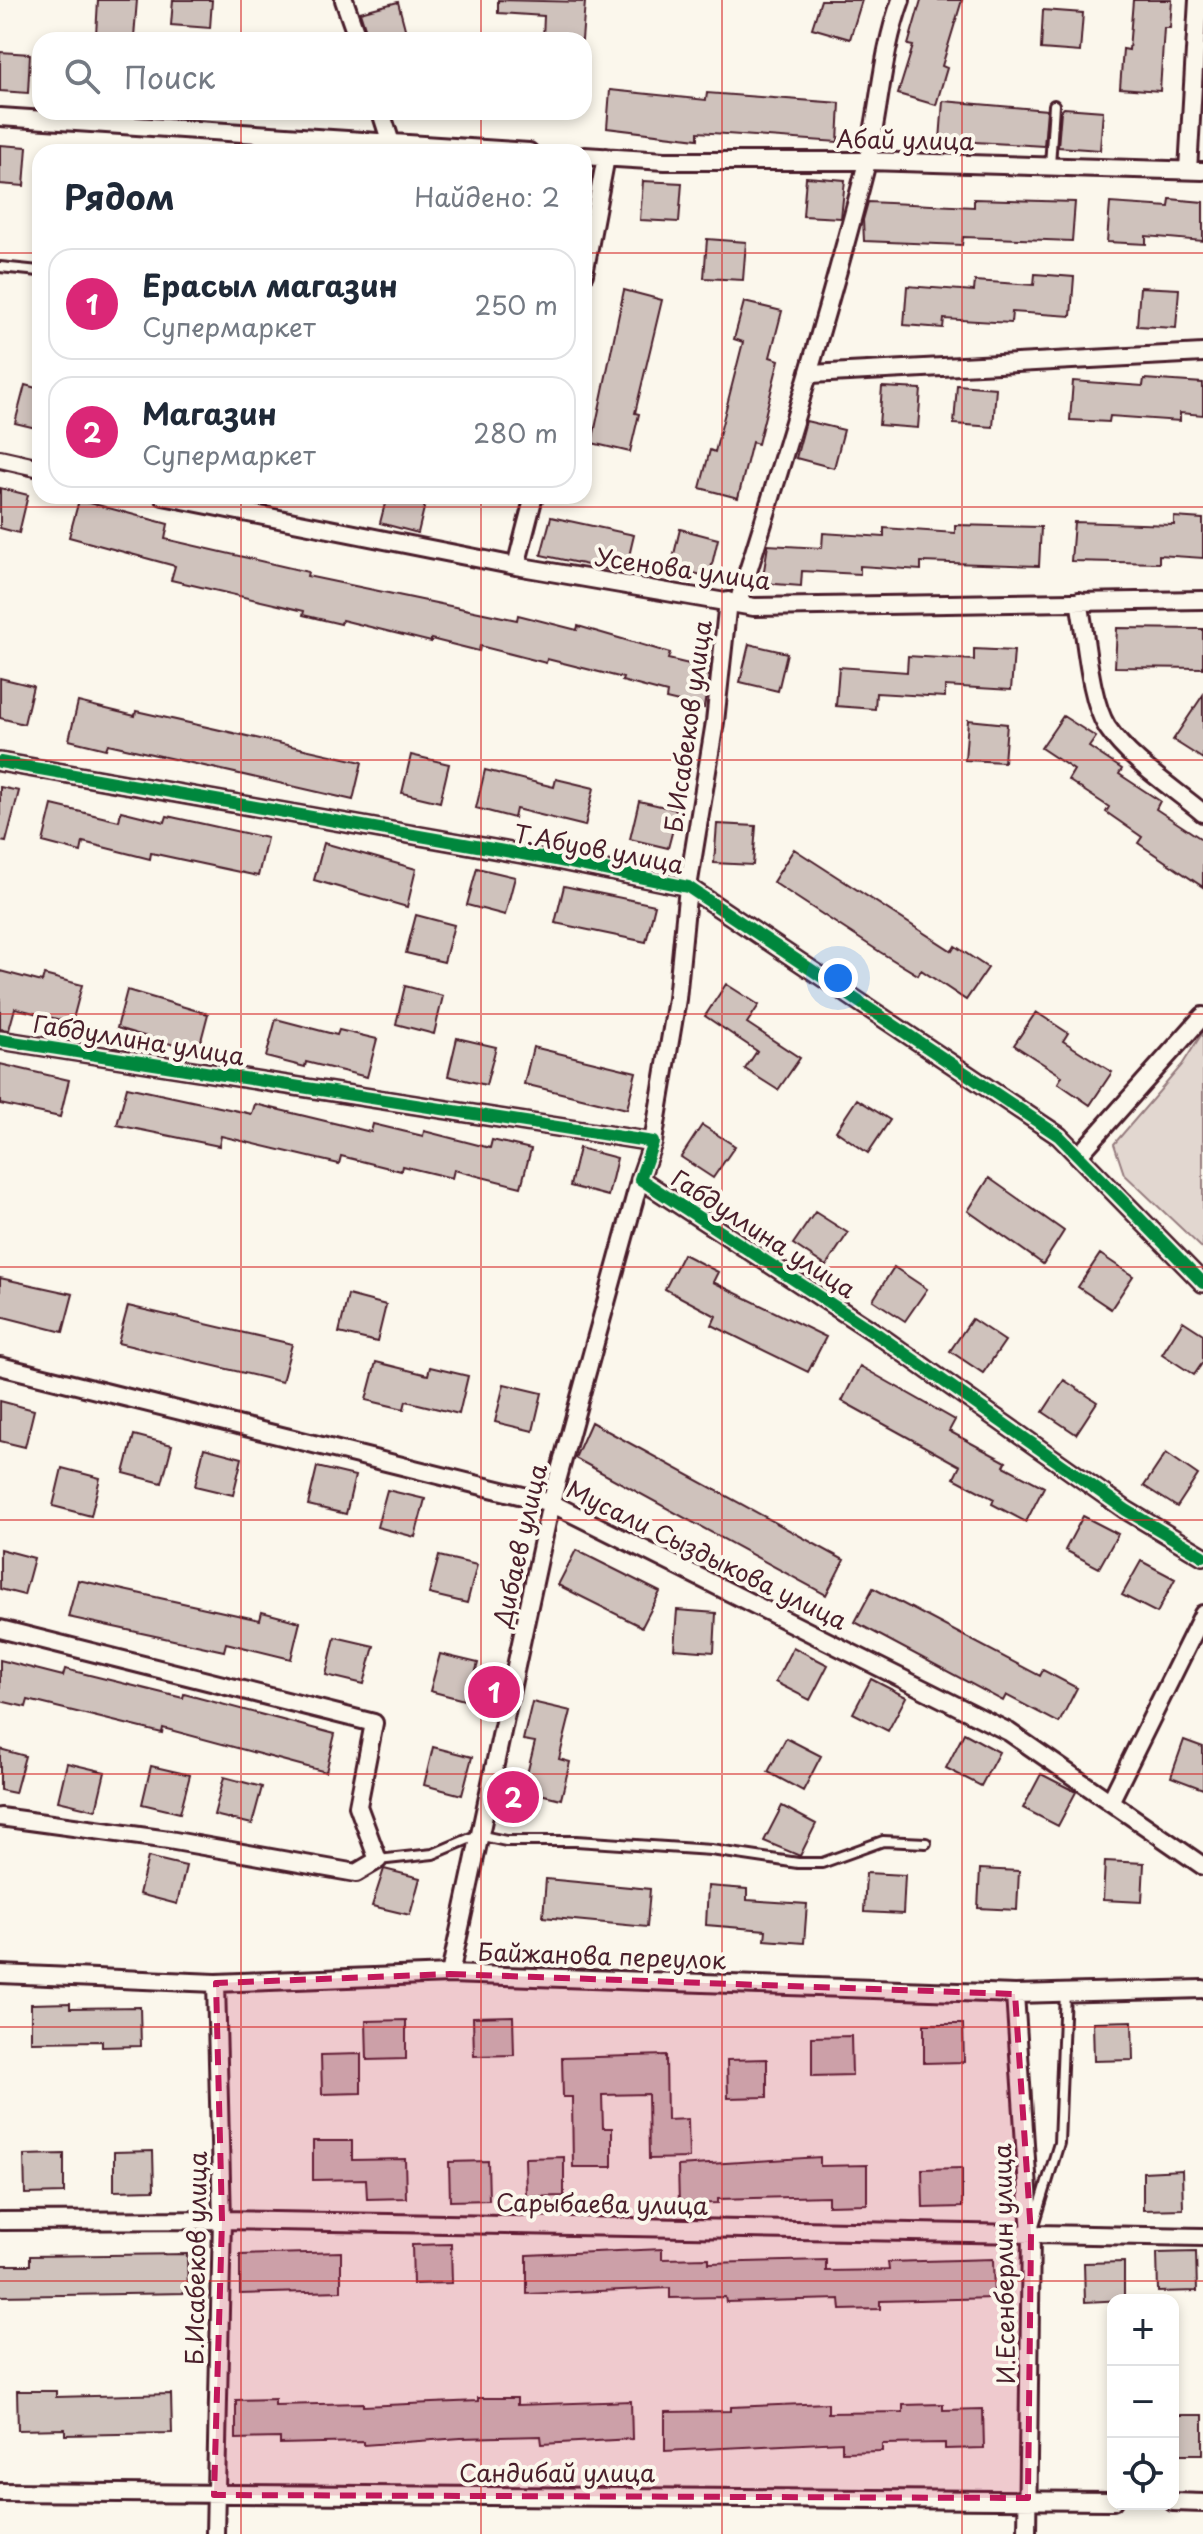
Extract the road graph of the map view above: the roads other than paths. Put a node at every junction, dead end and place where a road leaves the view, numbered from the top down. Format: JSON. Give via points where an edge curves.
{"nodes":[{"id":1,"x":344,"y":0,"type":"edge"},
{"id":2,"x":901,"y":0,"type":"edge"},
{"id":3,"x":1198,"y":0,"type":"edge"},
{"id":4,"x":355,"y":32,"type":"edge"},
{"id":5,"x":1054,"y":105,"type":"dead end"},
{"id":6,"x":0,"y":117,"type":"edge"},
{"id":7,"x":32,"y":119,"type":"edge"},
{"id":8,"x":45,"y":120,"type":"edge"},
{"id":9,"x":384,"y":120,"type":"edge"},
{"id":10,"x":391,"y":143,"type":"junction"},
{"id":11,"x":406,"y":144,"type":"edge"},
{"id":12,"x":592,"y":156,"type":"edge"},
{"id":13,"x":606,"y":157,"type":"junction"},
{"id":14,"x":867,"y":161,"type":"junction"},
{"id":15,"x":1050,"y":166,"type":"junction"},
{"id":16,"x":1195,"y":170,"type":"edge"},
{"id":17,"x":592,"y":231,"type":"edge"},
{"id":18,"x":0,"y":267,"type":"edge"},
{"id":19,"x":32,"y":270,"type":"edge"},
{"id":20,"x":1203,"y":353,"type":"edge"},
{"id":21,"x":811,"y":374,"type":"junction"},
{"id":22,"x":0,"y":459,"type":"edge"},
{"id":23,"x":32,"y":466,"type":"edge"},
{"id":24,"x":235,"y":504,"type":"edge"},
{"id":25,"x":532,"y":504,"type":"edge"},
{"id":26,"x":516,"y":566,"type":"junction"},
{"id":27,"x":1203,"y":600,"type":"edge"},
{"id":28,"x":1079,"y":601,"type":"junction"},
{"id":29,"x":733,"y":602,"type":"junction"},
{"id":30,"x":0,"y":762,"type":"edge"},
{"id":31,"x":1203,"y":813,"type":"edge"},
{"id":32,"x":688,"y":887,"type":"junction"},
{"id":33,"x":1203,"y":1016,"type":"edge"},
{"id":34,"x":0,"y":1040,"type":"edge"},
{"id":35,"x":653,"y":1142,"type":"junction"},
{"id":36,"x":1080,"y":1154,"type":"junction"},
{"id":37,"x":640,"y":1179,"type":"junction"},
{"id":38,"x":1203,"y":1283,"type":"edge"},
{"id":39,"x":0,"y":1366,"type":"edge"},
{"id":40,"x":551,"y":1503,"type":"junction"},
{"id":41,"x":1203,"y":1556,"type":"edge"},
{"id":42,"x":1203,"y":1614,"type":"edge"},
{"id":43,"x":0,"y":1629,"type":"edge"},
{"id":44,"x":1110,"y":1802,"type":"junction"},
{"id":45,"x":0,"y":1817,"type":"edge"},
{"id":46,"x":478,"y":1835,"type":"junction"},
{"id":47,"x":926,"y":1843,"type":"dead end"},
{"id":48,"x":378,"y":1860,"type":"junction"},
{"id":49,"x":1203,"y":1866,"type":"edge"},
{"id":50,"x":0,"y":1974,"type":"edge"},
{"id":51,"x":450,"y":1974,"type":"junction"},
{"id":52,"x":216,"y":1983,"type":"junction"},
{"id":53,"x":1203,"y":1989,"type":"edge"},
{"id":54,"x":1065,"y":1990,"type":"junction"},
{"id":55,"x":1015,"y":1994,"type":"junction"},
{"id":56,"x":222,"y":2220,"type":"junction"},
{"id":57,"x":0,"y":2221,"type":"edge"},
{"id":58,"x":1031,"y":2234,"type":"junction"},
{"id":59,"x":1203,"y":2237,"type":"edge"},
{"id":60,"x":0,"y":2492,"type":"edge"},
{"id":61,"x":214,"y":2495,"type":"junction"},
{"id":62,"x":1028,"y":2498,"type":"junction"},
{"id":63,"x":1107,"y":2501,"type":"edge"},
{"id":64,"x":1179,"y":2502,"type":"edge"},
{"id":65,"x":1203,"y":2503,"type":"edge"},
{"id":66,"x":215,"y":2534,"type":"edge"},
{"id":67,"x":1027,"y":2534,"type":"edge"}],
"edges":[{"from":1,"to":4,"type":"street"},
{"from":2,"to":14,"type":"street","name":"Б.Исабеков улица","via":[[888,36]]},
{"from":3,"to":16,"type":"street"},
{"from":5,"to":15,"type":"lane"},
{"from":6,"to":7,"type":"street"},
{"from":8,"to":10,"type":"street"},
{"from":9,"to":10,"type":"street"},
{"from":10,"to":11,"type":"street"},
{"from":12,"to":13,"type":"street","name":"Абай улица"},
{"from":13,"to":14,"type":"street","name":"Абай улица"},
{"from":13,"to":17,"type":"street"},
{"from":14,"to":15,"type":"street","name":"Абай улица"},
{"from":14,"to":21,"type":"street","name":"Б.Исабеков улица"},
{"from":15,"to":16,"type":"street","name":"Абай улица"},
{"from":18,"to":19,"type":"lane"},
{"from":20,"to":21,"type":"street"},
{"from":21,"to":29,"type":"street","name":"Б.Исабеков улица"},
{"from":22,"to":23,"type":"street"},
{"from":24,"to":26,"type":"street","name":"Усенова улица"},
{"from":25,"to":26,"type":"street"},
{"from":26,"to":29,"type":"street","name":"Усенова улица"},
{"from":27,"to":28,"type":"street","name":"Усенова улица"},
{"from":28,"to":29,"type":"street","name":"Усенова улица","via":[[754,607]]},
{"from":28,"to":31,"type":"street","via":[[1107,726],[1134,756]]},
{"from":29,"to":32,"type":"street","name":"Б.Исабеков улица"},
{"from":30,"to":32,"type":"street","name":"Т.Абуов улица"},
{"from":32,"to":35,"type":"street","name":"Б.Исабеков улица","via":[[677,999]]},
{"from":32,"to":36,"type":"street","name":"Т.Абуов улица"},
{"from":33,"to":36,"type":"street"},
{"from":34,"to":35,"type":"street","name":"Габдуллина улица"},
{"from":35,"to":37,"type":"street","name":"Габдуллина улица"},
{"from":36,"to":38,"type":"street","name":"Т.Абуов улица"},
{"from":37,"to":40,"type":"street","name":"Дибаев улица"},
{"from":37,"to":41,"type":"street","name":"Габдуллина улица","via":[[877,1334],[1126,1510]]},
{"from":39,"to":40,"type":"street","name":"Мусали Сыздыкова улица"},
{"from":40,"to":44,"type":"street","name":"Мусали Сыздыкова улица","via":[[1009,1732]]},
{"from":40,"to":46,"type":"street","name":"Дибаев улица"},
{"from":42,"to":44,"type":"street"},
{"from":43,"to":48,"type":"street","via":[[374,1723],[358,1806]]},
{"from":44,"to":49,"type":"street","name":"Мусали Сыздыкова улица"},
{"from":45,"to":48,"type":"street","via":[[356,1873]]},
{"from":46,"to":47,"type":"lane","via":[[506,1841],[696,1849],[798,1863],[822,1863],[883,1841]]},
{"from":46,"to":48,"type":"lane","via":[[433,1854]]},
{"from":46,"to":51,"type":"street","name":"Дибаев улица"},
{"from":50,"to":52,"type":"street","name":"Байжанова переулок"},
{"from":51,"to":52,"type":"street","name":"Байжанова переулок"},
{"from":51,"to":55,"type":"street","name":"Байжанова переулок"},
{"from":52,"to":56,"type":"street","name":"Б.Исабеков улица"},
{"from":53,"to":54,"type":"street","name":"Байжанова переулок"},
{"from":54,"to":55,"type":"street","name":"Байжанова переулок"},
{"from":54,"to":58,"type":"lane","via":[[1059,2143]]},
{"from":55,"to":58,"type":"street","name":"И.Есенберлин улица"},
{"from":56,"to":57,"type":"street","name":"Сарыбаева улица"},
{"from":56,"to":58,"type":"street","name":"Сарыбаева улица"},
{"from":56,"to":61,"type":"street","name":"Б.Исабеков улица"},
{"from":58,"to":59,"type":"street","name":"Сарыбаева улица"},
{"from":58,"to":62,"type":"street","name":"И.Есенберлин улица"},
{"from":60,"to":61,"type":"street","name":"Сандибай улица"},
{"from":61,"to":62,"type":"street","name":"Сандибай улица"},
{"from":61,"to":66,"type":"street","name":"Б.Исабеков улица"},
{"from":62,"to":63,"type":"street","name":"Сандибай улица"},
{"from":62,"to":67,"type":"street","name":"И.Есенберлин улица"},
{"from":64,"to":65,"type":"street"}]}
